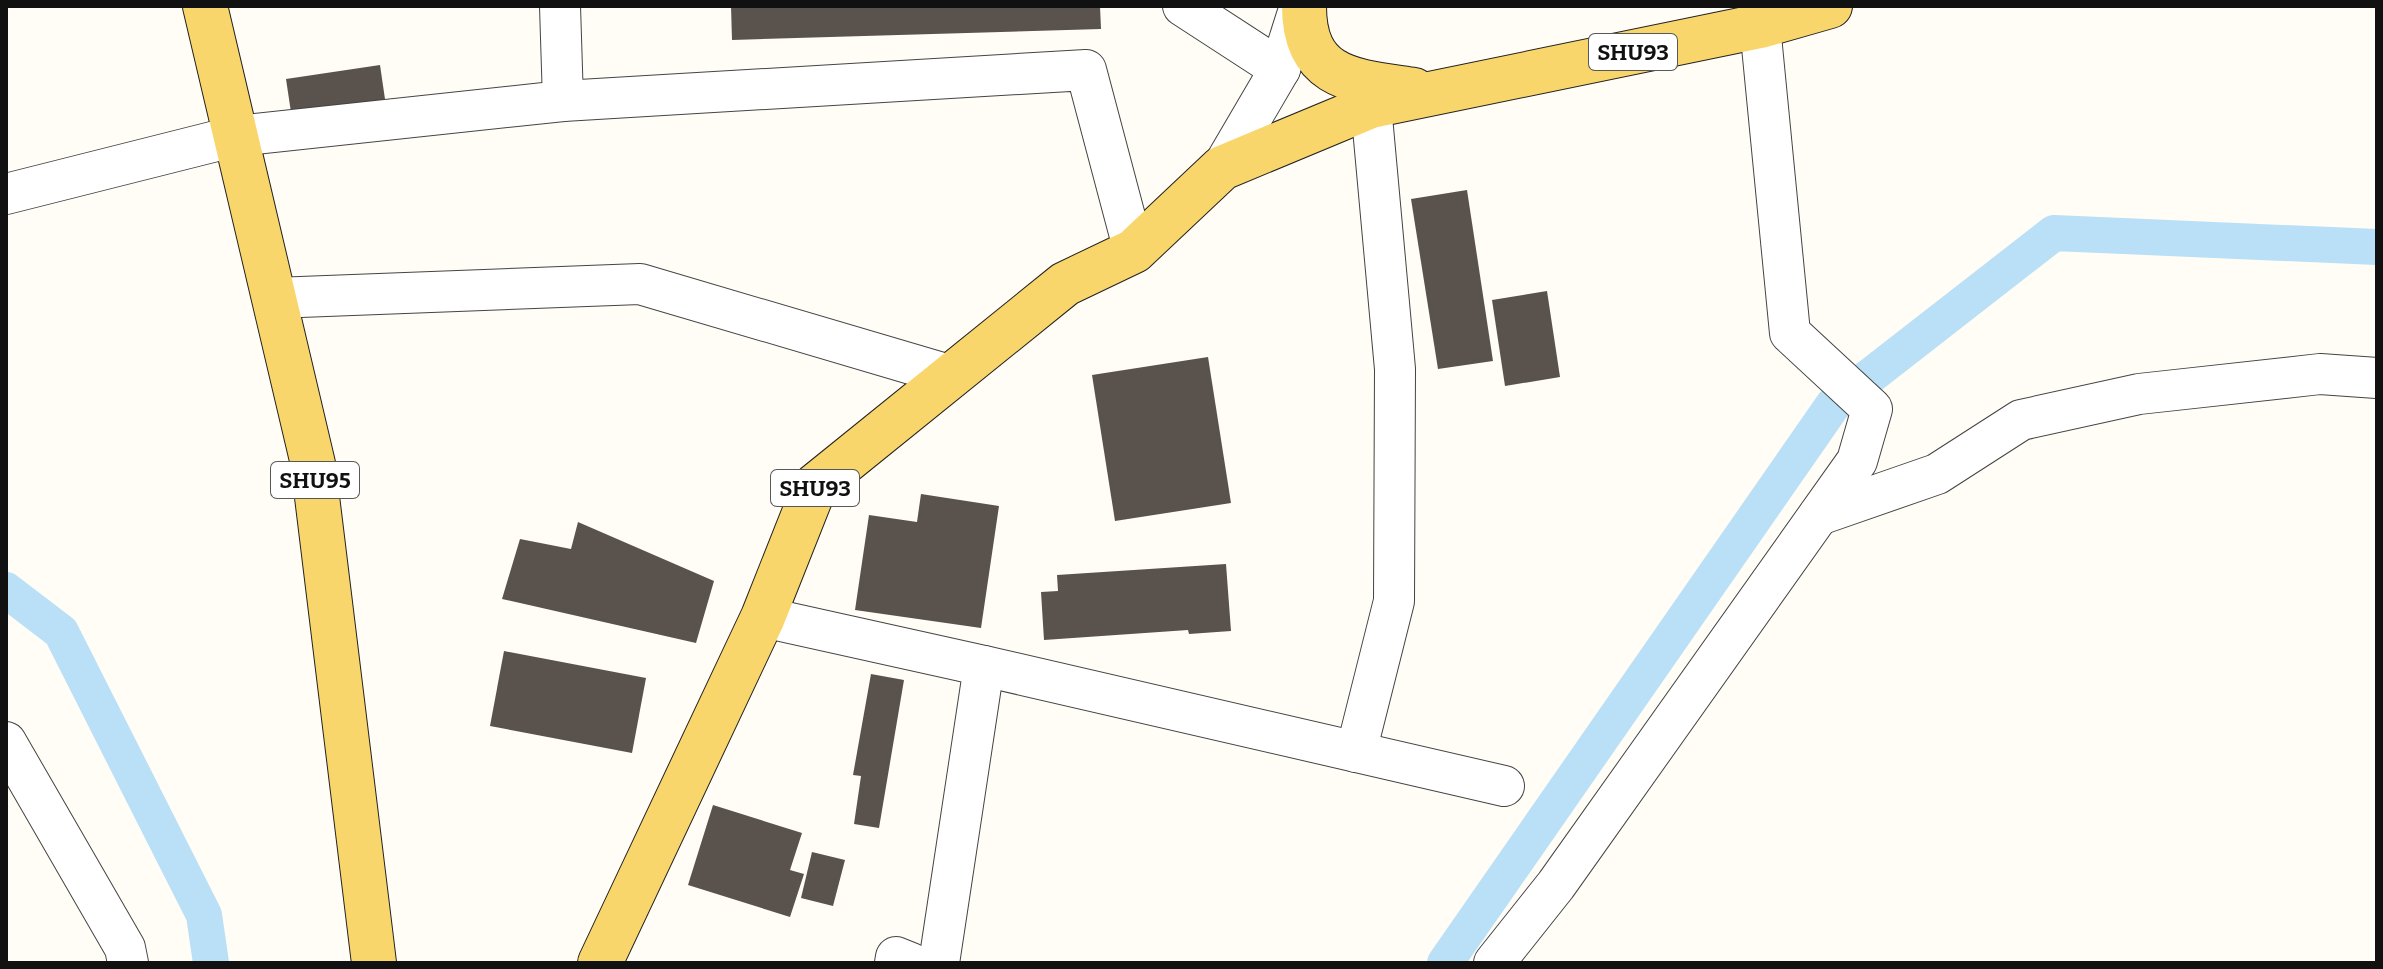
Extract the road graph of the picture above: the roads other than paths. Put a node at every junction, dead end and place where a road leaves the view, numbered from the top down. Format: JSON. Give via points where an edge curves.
{"nodes":[{"id":1,"x":205,"y":6,"type":"edge"},
{"id":2,"x":560,"y":6,"type":"edge"},
{"id":3,"x":1183,"y":6,"type":"edge"},
{"id":4,"x":1302,"y":6,"type":"edge"},
{"id":5,"x":1830,"y":6,"type":"edge"},
{"id":6,"x":1760,"y":26,"type":"junction"},
{"id":7,"x":1280,"y":69,"type":"junction"},
{"id":8,"x":1436,"y":93,"type":"junction"},
{"id":9,"x":563,"y":101,"type":"junction"},
{"id":10,"x":1371,"y":106,"type":"junction"},
{"id":11,"x":236,"y":136,"type":"junction"},
{"id":12,"x":1222,"y":168,"type":"junction"},
{"id":13,"x":6,"y":194,"type":"edge"},
{"id":14,"x":1134,"y":251,"type":"junction"},
{"id":15,"x":274,"y":298,"type":"junction"},
{"id":16,"x":952,"y":376,"type":"junction"},
{"id":17,"x":2377,"y":378,"type":"edge"},
{"id":18,"x":1819,"y":515,"type":"junction"},
{"id":19,"x":763,"y":617,"type":"junction"},
{"id":20,"x":984,"y":666,"type":"junction"},
{"id":21,"x":6,"y":742,"type":"edge"},
{"id":22,"x":1356,"y":752,"type":"junction"},
{"id":23,"x":1504,"y":786,"type":"dead end"},
{"id":24,"x":128,"y":963,"type":"edge"},
{"id":25,"x":374,"y":963,"type":"edge"},
{"id":26,"x":600,"y":963,"type":"edge"},
{"id":27,"x":895,"y":963,"type":"edge"},
{"id":28,"x":911,"y":963,"type":"edge"},
{"id":29,"x":939,"y":963,"type":"edge"},
{"id":30,"x":1494,"y":963,"type":"edge"}],
"edges":[{"from":1,"to":11,"type":"main road","number":"SHU95"},
{"from":2,"to":9,"type":"street"},
{"from":3,"to":7,"type":"street"},
{"from":4,"to":7,"type":"street"},
{"from":4,"to":8,"type":"main road","via":[[1311,51],[1323,65],[1362,82]]},
{"from":5,"to":6,"type":"main road","number":"SHU93"},
{"from":6,"to":8,"type":"main road","number":"SHU93"},
{"from":6,"to":18,"type":"street","via":[[1790,333],[1872,409],[1857,461]]},
{"from":7,"to":12,"type":"street"},
{"from":8,"to":10,"type":"main road","number":"SHU93"},
{"from":9,"to":11,"type":"street"},
{"from":9,"to":14,"type":"street","via":[[1086,70]]},
{"from":10,"to":12,"type":"main road","number":"SHU93"},
{"from":10,"to":22,"type":"street","via":[[1395,369],[1394,601]]},
{"from":11,"to":13,"type":"street"},
{"from":11,"to":15,"type":"main road","number":"SHU95"},
{"from":12,"to":14,"type":"main road","number":"SHU93"},
{"from":14,"to":16,"type":"main road","number":"SHU93","via":[[1065,284]]},
{"from":15,"to":16,"type":"street","via":[[640,284]]},
{"from":15,"to":25,"type":"main road","number":"SHU95","via":[[313,464]]},
{"from":16,"to":19,"type":"main road","number":"SHU93","via":[[815,486]]},
{"from":17,"to":18,"type":"street","via":[[2320,374],[2139,394],[2021,420],[1937,474]]},
{"from":18,"to":30,"type":"street","via":[[1556,885]]},
{"from":19,"to":20,"type":"street"},
{"from":19,"to":26,"type":"main road","number":"SHU93"},
{"from":20,"to":22,"type":"street"},
{"from":20,"to":29,"type":"street"},
{"from":21,"to":24,"type":"street","via":[[125,948]]},
{"from":22,"to":23,"type":"street"},
{"from":27,"to":28,"type":"street","via":[[896,957]]}]}
